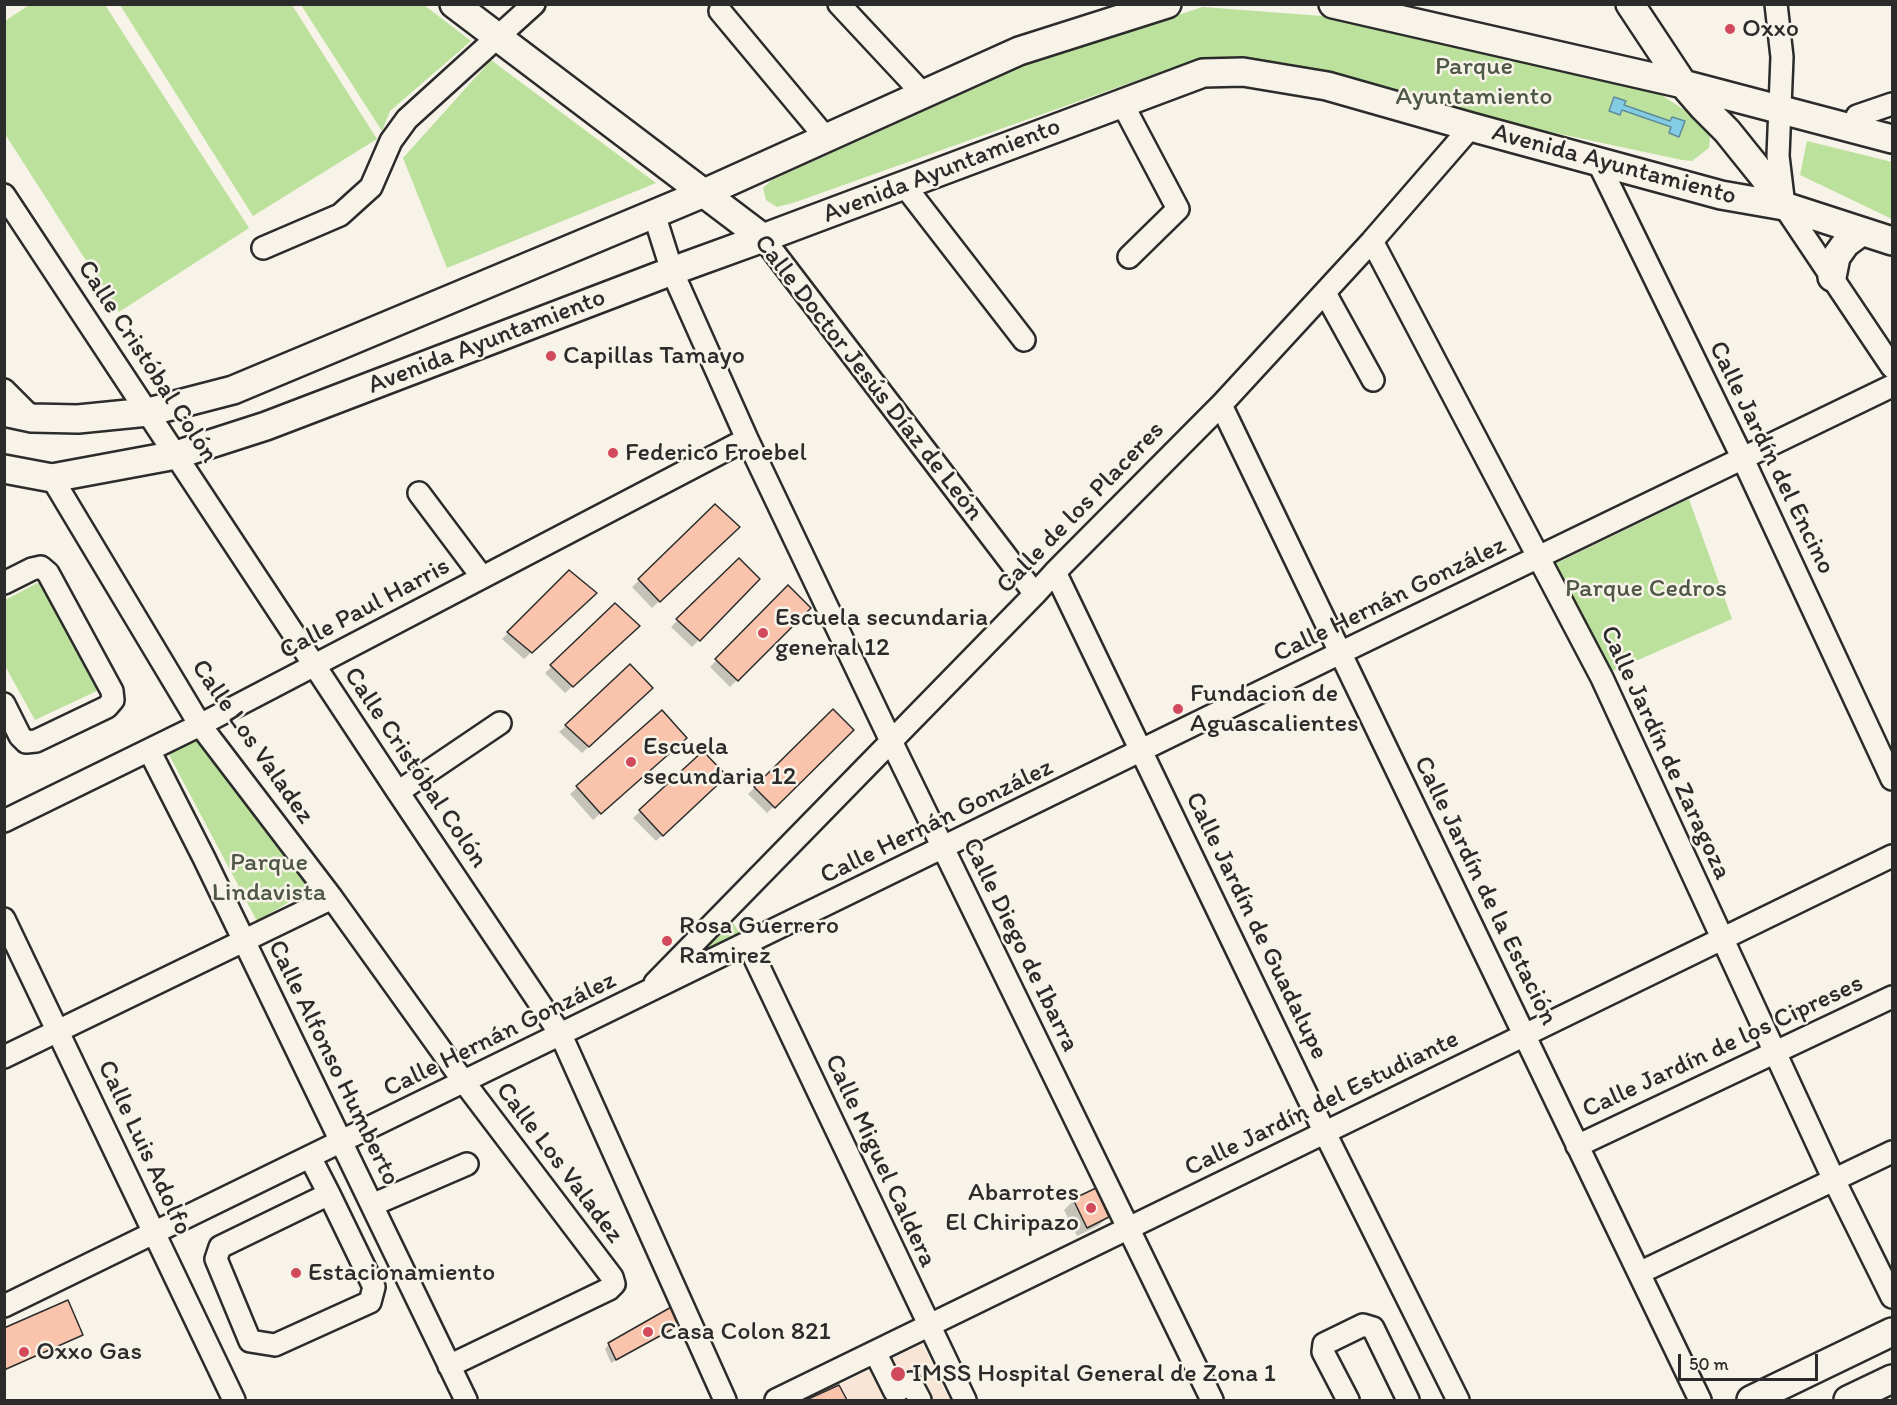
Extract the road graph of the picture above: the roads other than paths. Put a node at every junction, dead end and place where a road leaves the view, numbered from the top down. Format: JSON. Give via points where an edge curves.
{"nodes":[{"id":1,"x":454,"y":4,"type":"edge"},
{"id":2,"x":534,"y":4,"type":"edge"},
{"id":3,"x":839,"y":4,"type":"edge"},
{"id":4,"x":1167,"y":4,"type":"edge"},
{"id":5,"x":1333,"y":4,"type":"edge"},
{"id":6,"x":1630,"y":4,"type":"edge"},
{"id":7,"x":1776,"y":4,"type":"edge"},
{"id":8,"x":720,"y":11,"type":"dead end"},
{"id":9,"x":499,"y":38,"type":"junction"},
{"id":10,"x":1683,"y":84,"type":"junction"},
{"id":11,"x":923,"y":94,"type":"junction"},
{"id":12,"x":1122,"y":104,"type":"junction"},
{"id":13,"x":1893,"y":104,"type":"edge"},
{"id":14,"x":1780,"y":110,"type":"junction"},
{"id":15,"x":1857,"y":116,"type":"dead end"},
{"id":16,"x":1471,"y":128,"type":"junction"},
{"id":17,"x":826,"y":138,"type":"junction"},
{"id":18,"x":1893,"y":139,"type":"edge"},
{"id":19,"x":1598,"y":162,"type":"junction"},
{"id":20,"x":904,"y":185,"type":"junction"},
{"id":21,"x":704,"y":193,"type":"junction"},
{"id":22,"x":4,"y":195,"type":"edge"},
{"id":23,"x":1784,"y":206,"type":"junction"},
{"id":24,"x":654,"y":214,"type":"junction"},
{"id":25,"x":1861,"y":232,"type":"junction"},
{"id":26,"x":764,"y":238,"type":"junction"},
{"id":27,"x":1372,"y":241,"type":"junction"},
{"id":28,"x":1893,"y":241,"type":"edge"},
{"id":29,"x":263,"y":248,"type":"dead end"},
{"id":30,"x":1129,"y":257,"type":"dead end"},
{"id":31,"x":672,"y":271,"type":"junction"},
{"id":32,"x":1832,"y":277,"type":"junction"},
{"id":33,"x":1325,"y":293,"type":"junction"},
{"id":34,"x":1024,"y":340,"type":"dead end"},
{"id":35,"x":1893,"y":368,"type":"edge"},
{"id":36,"x":1373,"y":380,"type":"dead end"},
{"id":37,"x":1893,"y":386,"type":"edge"},
{"id":38,"x":4,"y":390,"type":"edge"},
{"id":39,"x":1221,"y":405,"type":"junction"},
{"id":40,"x":4,"y":412,"type":"edge"},
{"id":41,"x":148,"y":412,"type":"junction"},
{"id":42,"x":32,"y":418,"type":"junction"},
{"id":43,"x":747,"y":439,"type":"junction"},
{"id":44,"x":176,"y":455,"type":"junction"},
{"id":45,"x":1743,"y":459,"type":"junction"},
{"id":46,"x":4,"y":469,"type":"edge"},
{"id":47,"x":52,"y":478,"type":"junction"},
{"id":48,"x":419,"y":493,"type":"dead end"},
{"id":49,"x":1539,"y":558,"type":"junction"},
{"id":50,"x":1055,"y":572,"type":"junction"},
{"id":51,"x":482,"y":577,"type":"junction"},
{"id":52,"x":4,"y":583,"type":"edge"},
{"id":53,"x":1035,"y":594,"type":"junction"},
{"id":54,"x":1340,"y":653,"type":"junction"},
{"id":55,"x":315,"y":665,"type":"junction"},
{"id":56,"x":4,"y":704,"type":"edge"},
{"id":57,"x":500,"y":723,"type":"dead end"},
{"id":58,"x":200,"y":725,"type":"junction"},
{"id":59,"x":891,"y":741,"type":"junction"},
{"id":60,"x":149,"y":750,"type":"junction"},
{"id":61,"x":1142,"y":752,"type":"junction"},
{"id":62,"x":1893,"y":778,"type":"edge"},
{"id":63,"x":398,"y":792,"type":"junction"},
{"id":64,"x":4,"y":821,"type":"edge"},
{"id":65,"x":943,"y":849,"type":"junction"},
{"id":66,"x":1893,"y":856,"type":"edge"},
{"id":67,"x":332,"y":898,"type":"junction"},
{"id":68,"x":4,"y":919,"type":"edge"},
{"id":69,"x":1722,"y":939,"type":"junction"},
{"id":70,"x":244,"y":941,"type":"junction"},
{"id":71,"x":748,"y":944,"type":"junction"},
{"id":72,"x":644,"y":994,"type":"junction"},
{"id":73,"x":1893,"y":997,"type":"edge"},
{"id":74,"x":58,"y":1031,"type":"junction"},
{"id":75,"x":561,"y":1035,"type":"junction"},
{"id":76,"x":1524,"y":1035,"type":"junction"},
{"id":77,"x":1776,"y":1052,"type":"junction"},
{"id":78,"x":4,"y":1057,"type":"edge"},
{"id":79,"x":464,"y":1082,"type":"junction"},
{"id":80,"x":1325,"y":1132,"type":"junction"},
{"id":81,"x":341,"y":1142,"type":"junction"},
{"id":82,"x":1577,"y":1146,"type":"junction"},
{"id":83,"x":1893,"y":1152,"type":"edge"},
{"id":84,"x":310,"y":1157,"type":"junction"},
{"id":85,"x":467,"y":1164,"type":"dead end"},
{"id":86,"x":1834,"y":1180,"type":"junction"},
{"id":87,"x":329,"y":1194,"type":"junction"},
{"id":88,"x":372,"y":1205,"type":"junction"},
{"id":89,"x":1129,"y":1228,"type":"junction"},
{"id":90,"x":154,"y":1233,"type":"junction"},
{"id":91,"x":1639,"y":1273,"type":"junction"},
{"id":92,"x":1893,"y":1297,"type":"edge"},
{"id":93,"x":4,"y":1306,"type":"edge"},
{"id":94,"x":929,"y":1326,"type":"junction"},
{"id":95,"x":1893,"y":1332,"type":"edge"},
{"id":96,"x":875,"y":1352,"type":"junction"},
{"id":97,"x":449,"y":1366,"type":"junction"},
{"id":98,"x":1893,"y":1379,"type":"edge"},
{"id":99,"x":890,"y":1396,"type":"edge"},
{"id":100,"x":234,"y":1401,"type":"edge"},
{"id":101,"x":466,"y":1401,"type":"edge"},
{"id":102,"x":725,"y":1401,"type":"edge"},
{"id":103,"x":776,"y":1401,"type":"edge"},
{"id":104,"x":920,"y":1401,"type":"edge"},
{"id":105,"x":964,"y":1401,"type":"edge"},
{"id":106,"x":1212,"y":1401,"type":"edge"},
{"id":107,"x":1348,"y":1401,"type":"edge"},
{"id":108,"x":1408,"y":1401,"type":"edge"},
{"id":109,"x":1458,"y":1401,"type":"edge"},
{"id":110,"x":1700,"y":1401,"type":"edge"},
{"id":111,"x":1750,"y":1401,"type":"edge"},
{"id":112,"x":1848,"y":1401,"type":"edge"}],
"edges":[{"from":1,"to":9,"type":"main road","name":"Calle Doctor Jesús Díaz de León"},
{"from":2,"to":9,"type":"street"},
{"from":3,"to":11,"type":"street"},
{"from":4,"to":11,"type":"main road","name":"Avenida Ayuntamiento","via":[[1019,51]]},
{"from":5,"to":10,"type":"main road"},
{"from":6,"to":10,"type":"main road"},
{"from":7,"to":14,"type":"street","via":[[1782,57]]},
{"from":8,"to":17,"type":"street"},
{"from":9,"to":21,"type":"main road","name":"Calle Doctor Jesús Díaz de León"},
{"from":9,"to":29,"type":"street","via":[[407,118],[391,141],[371,188],[340,215]]},
{"from":10,"to":14,"type":"main road"},
{"from":10,"to":23,"type":"main road","via":[[1727,131]]},
{"from":11,"to":17,"type":"main road","name":"Avenida Ayuntamiento"},
{"from":12,"to":16,"type":"main road","name":"Avenida Ayuntamiento","via":[[1203,73],[1243,72],[1327,86]]},
{"from":12,"to":20,"type":"main road","name":"Avenida Ayuntamiento"},
{"from":12,"to":30,"type":"street","via":[[1178,209]]},
{"from":13,"to":15,"type":"street"},
{"from":14,"to":18,"type":"main road"},
{"from":14,"to":23,"type":"street"},
{"from":16,"to":19,"type":"main road","name":"Avenida Ayuntamiento"},
{"from":16,"to":27,"type":"street","name":"Calle de los Placeres"},
{"from":17,"to":21,"type":"main road","name":"Avenida Ayuntamiento"},
{"from":19,"to":23,"type":"main road","name":"Avenida Ayuntamiento","via":[[1721,195]]},
{"from":19,"to":45,"type":"street","name":"Calle Jardín del Encino"},
{"from":20,"to":26,"type":"main road","name":"Avenida Ayuntamiento"},
{"from":20,"to":34,"type":"street"},
{"from":21,"to":24,"type":"main road","name":"Avenida Ayuntamiento"},
{"from":21,"to":26,"type":"main road","name":"Calle Doctor Jesús Díaz de León"},
{"from":22,"to":41,"type":"street","name":"Calle Cristóbal Colón"},
{"from":23,"to":25,"type":"main road","name":"Avenida Ayuntamiento"},
{"from":23,"to":32,"type":"street"},
{"from":24,"to":31,"type":"street","name":"Calle Diego de Ibarra"},
{"from":24,"to":41,"type":"main road","name":"Avenida Ayuntamiento","via":[[233,390]]},
{"from":25,"to":28,"type":"main road","name":"Avenida Ayuntamiento"},
{"from":25,"to":32,"type":"main road","via":[[1836,257]]},
{"from":26,"to":31,"type":"main road","name":"Avenida Ayuntamiento"},
{"from":26,"to":53,"type":"street","name":"Calle Doctor Jesús Díaz de León"},
{"from":27,"to":33,"type":"street","name":"Calle de los Placeres"},
{"from":27,"to":49,"type":"street","name":"Calle Jardín de Zaragoza"},
{"from":31,"to":43,"type":"street","name":"Calle Diego de Ibarra"},
{"from":31,"to":44,"type":"main road","name":"Avenida Ayuntamiento","via":[[266,426]]},
{"from":32,"to":35,"type":"street"},
{"from":33,"to":36,"type":"street"},
{"from":33,"to":39,"type":"street","name":"Calle de los Placeres"},
{"from":37,"to":45,"type":"street","name":"Calle Hernán González"},
{"from":38,"to":42,"type":"street"},
{"from":39,"to":50,"type":"street","name":"Calle de los Placeres"},
{"from":39,"to":54,"type":"street","name":"Calle Jardín de la Estación"},
{"from":40,"to":42,"type":"main road","name":"Avenida Ayuntamiento"},
{"from":41,"to":42,"type":"main road","name":"Avenida Ayuntamiento","via":[[78,419]]},
{"from":41,"to":44,"type":"street","name":"Calle Cristóbal Colón"},
{"from":43,"to":51,"type":"street","name":"Calle Paul Harris"},
{"from":43,"to":59,"type":"street","name":"Calle Diego de Ibarra"},
{"from":44,"to":47,"type":"main road","name":"Avenida Ayuntamiento"},
{"from":44,"to":55,"type":"street","name":"Calle Cristóbal Colón"},
{"from":45,"to":49,"type":"street","name":"Calle Hernán González"},
{"from":45,"to":62,"type":"street","name":"Calle Jardín del Encino"},
{"from":46,"to":47,"type":"main road","name":"Avenida Ayuntamiento"},
{"from":47,"to":58,"type":"street","name":"Calle Los Valadez"},
{"from":48,"to":51,"type":"street"},
{"from":49,"to":54,"type":"street","name":"Calle Hernán González"},
{"from":49,"to":69,"type":"street","name":"Calle Jardín de Zaragoza","via":[[1602,678]]},
{"from":50,"to":53,"type":"street","name":"Calle de los Placeres"},
{"from":50,"to":61,"type":"street","name":"Calle Jardín de Guadalupe"},
{"from":51,"to":55,"type":"street","name":"Calle Paul Harris"},
{"from":52,"to":56,"type":"street","via":[[32,569],[41,567],[48,573],[114,700],[36,741],[26,742]]},
{"from":53,"to":59,"type":"street","name":"Calle de los Placeres"},
{"from":54,"to":61,"type":"street","name":"Calle Hernán González"},
{"from":54,"to":76,"type":"street","name":"Calle Jardín de la Estación"},
{"from":55,"to":58,"type":"street","name":"Calle Paul Harris"},
{"from":55,"to":63,"type":"street","name":"Calle Cristóbal Colón"},
{"from":57,"to":63,"type":"street"},
{"from":58,"to":60,"type":"street","name":"Calle Paul Harris"},
{"from":58,"to":67,"type":"street","name":"Calle Los Valadez"},
{"from":59,"to":65,"type":"street","name":"Calle Diego de Ibarra"},
{"from":59,"to":72,"type":"street","name":"Calle de los Placeres"},
{"from":60,"to":64,"type":"street","name":"Calle Paul Harris"},
{"from":60,"to":70,"type":"street","name":"Calle Alfonso Humberto"},
{"from":61,"to":65,"type":"street","name":"Calle Hernán González"},
{"from":61,"to":80,"type":"street","name":"Calle Jardín de Guadalupe"},
{"from":63,"to":75,"type":"street","name":"Calle Cristóbal Colón"},
{"from":65,"to":71,"type":"street","name":"Calle Hernán González"},
{"from":65,"to":89,"type":"street","name":"Calle Diego de Ibarra"},
{"from":66,"to":69,"type":"street","name":"Calle Jardín del Estudiante"},
{"from":67,"to":70,"type":"street"},
{"from":67,"to":79,"type":"street","name":"Calle Los Valadez"},
{"from":68,"to":74,"type":"street","name":"Calle Luis Adolfo"},
{"from":69,"to":76,"type":"street","name":"Calle Jardín del Estudiante"},
{"from":69,"to":77,"type":"street","name":"Calle Jardín de Zaragoza"},
{"from":70,"to":74,"type":"street"},
{"from":70,"to":81,"type":"street","name":"Calle Alfonso Humberto"},
{"from":71,"to":72,"type":"street","name":"Calle Hernán González"},
{"from":71,"to":94,"type":"street","name":"Calle Miguel Caldera"},
{"from":72,"to":75,"type":"street","name":"Calle Hernán González"},
{"from":73,"to":77,"type":"street","name":"Calle Jardín de los Cipreses"},
{"from":74,"to":78,"type":"street"},
{"from":74,"to":90,"type":"street","name":"Calle Luis Adolfo"},
{"from":75,"to":79,"type":"street","name":"Calle Hernán González"},
{"from":75,"to":102,"type":"street","name":"Calle Cristóbal Colón"},
{"from":76,"to":80,"type":"street","name":"Calle Jardín del Estudiante"},
{"from":76,"to":82,"type":"street","name":"Calle Jardín de la Estación"},
{"from":77,"to":82,"type":"street","name":"Calle Jardín de los Cipreses"},
{"from":77,"to":86,"type":"street","name":"Calle Jardín de Zaragoza"},
{"from":79,"to":81,"type":"street","name":"Calle Hernán González"},
{"from":79,"to":97,"type":"street","name":"Calle Los Valadez","via":[[614,1284]]},
{"from":80,"to":89,"type":"street","name":"Calle Jardín del Estudiante"},
{"from":80,"to":109,"type":"street","name":"Calle Jardín de Guadalupe"},
{"from":81,"to":84,"type":"street","name":"Calle Hernán González"},
{"from":81,"to":88,"type":"street","name":"Calle Alfonso Humberto"},
{"from":82,"to":91,"type":"street","name":"Calle Jardín de la Estación"},
{"from":83,"to":86,"type":"street"},
{"from":84,"to":87,"type":"street"},
{"from":84,"to":90,"type":"street","name":"Calle Hernán González"},
{"from":85,"to":88,"type":"street"},
{"from":86,"to":91,"type":"street"},
{"from":86,"to":92,"type":"street","name":"Calle Jardín de Zaragoza"},
{"from":87,"to":87,"type":"street","via":[[374,1287],[370,1302],[275,1345],[250,1341],[216,1259],[220,1247]]},
{"from":88,"to":97,"type":"street","name":"Calle Alfonso Humberto"},
{"from":89,"to":94,"type":"street","name":"Calle Jardín del Estudiante"},
{"from":89,"to":106,"type":"street","name":"Calle Diego de Ibarra"},
{"from":90,"to":93,"type":"street","name":"Calle Hernán González"},
{"from":90,"to":100,"type":"street","name":"Calle Luis Adolfo"},
{"from":91,"to":110,"type":"street","name":"Calle Jardín de la Estación"},
{"from":94,"to":96,"type":"street","name":"Calle Jardín del Estudiante"},
{"from":94,"to":105,"type":"street","name":"Calle Miguel Caldera"},
{"from":95,"to":111,"type":"main road"},
{"from":96,"to":99,"type":"street"},
{"from":96,"to":103,"type":"street","name":"Calle Jardín del Estudiante"},
{"from":97,"to":101,"type":"street","name":"Calle Alfonso Humberto"},
{"from":98,"to":112,"type":"main road"},
{"from":99,"to":104,"type":"street","via":[[911,1383]]},
{"from":107,"to":108,"type":"street","via":[[1323,1352],[1324,1344],[1363,1325],[1373,1328]]}]}
